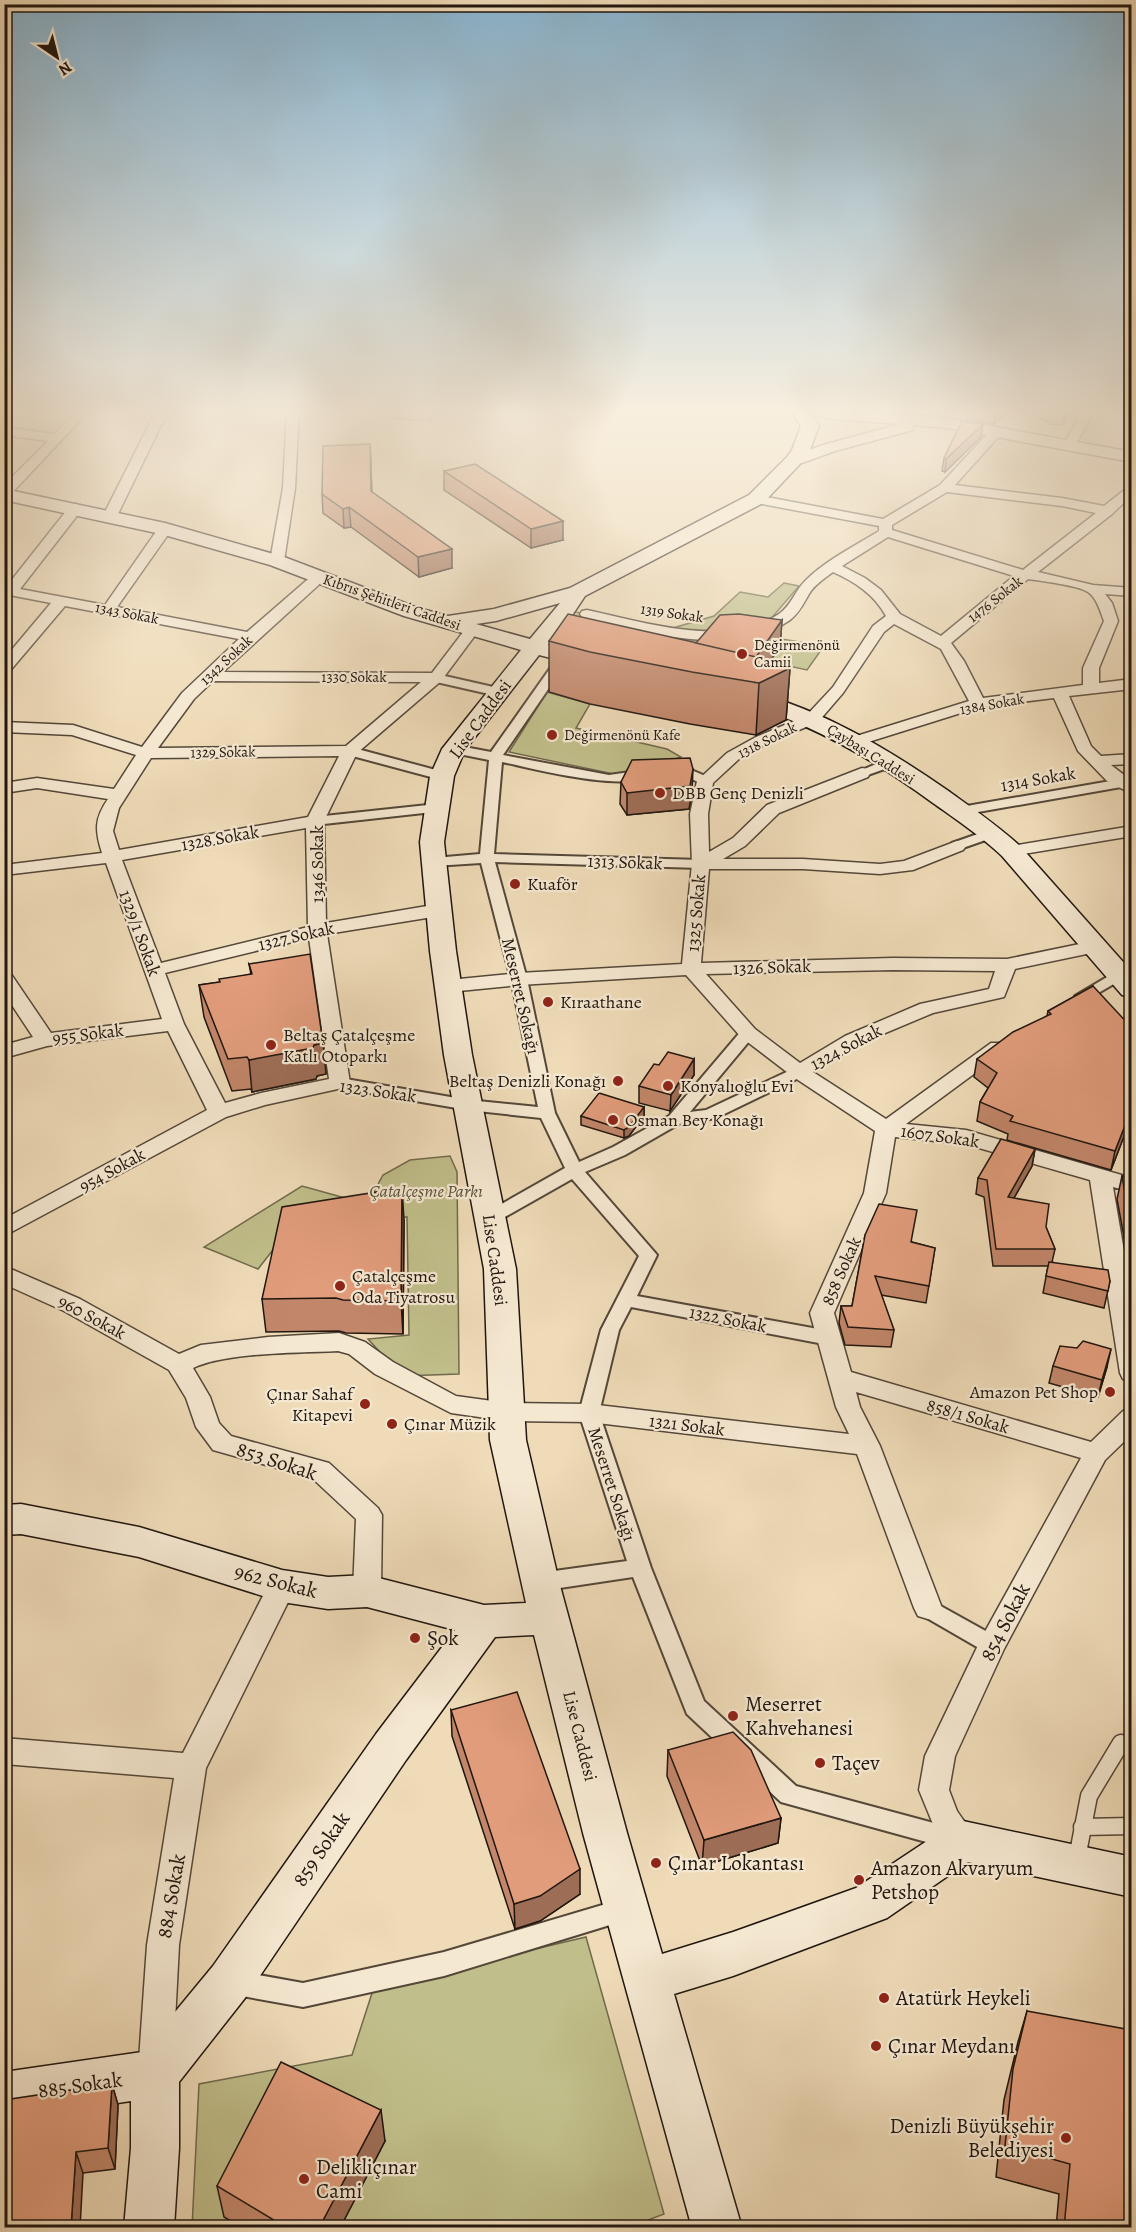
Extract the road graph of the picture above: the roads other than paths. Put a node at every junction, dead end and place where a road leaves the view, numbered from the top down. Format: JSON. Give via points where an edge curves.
{"nodes":[{"id":1,"x":70,"y":515,"type":"edge"},
{"id":2,"x":100,"y":515,"type":"edge"},
{"id":3,"x":110,"y":515,"type":"edge"},
{"id":4,"x":285,"y":515,"type":"edge"},
{"id":5,"x":725,"y":515,"type":"edge"},
{"id":6,"x":828,"y":515,"type":"edge"},
{"id":7,"x":905,"y":515,"type":"edge"},
{"id":8,"x":1102,"y":515,"type":"edge"},
{"id":9,"x":109,"y":518,"type":"junction"},
{"id":10,"x":886,"y":528,"type":"junction"},
{"id":11,"x":165,"y":529,"type":"junction"},
{"id":12,"x":277,"y":561,"type":"junction"},
{"id":13,"x":832,"y":567,"type":"junction"},
{"id":14,"x":1026,"y":575,"type":"junction"},
{"id":15,"x":319,"y":577,"type":"junction"},
{"id":16,"x":1093,"y":589,"type":"junction"},
{"id":17,"x":8,"y":590,"type":"edge"},
{"id":18,"x":577,"y":592,"type":"junction"},
{"id":19,"x":1131,"y":592,"type":"edge"},
{"id":20,"x":62,"y":600,"type":"junction"},
{"id":21,"x":109,"y":609,"type":"junction"},
{"id":22,"x":587,"y":614,"type":"dead end"},
{"id":23,"x":894,"y":617,"type":"junction"},
{"id":24,"x":444,"y":622,"type":"junction"},
{"id":25,"x":472,"y":630,"type":"junction"},
{"id":26,"x":250,"y":637,"type":"junction"},
{"id":27,"x":943,"y":642,"type":"junction"},
{"id":28,"x":535,"y":648,"type":"junction"},
{"id":29,"x":576,"y":658,"type":"joint"},
{"id":30,"x":4,"y":669,"type":"edge"},
{"id":31,"x":208,"y":676,"type":"junction"},
{"id":32,"x":436,"y":678,"type":"junction"},
{"id":33,"x":1131,"y":684,"type":"edge"},
{"id":34,"x":1091,"y":688,"type":"junction"},
{"id":35,"x":724,"y":691,"type":"edge"},
{"id":36,"x":498,"y":692,"type":"junction"},
{"id":37,"x":1060,"y":694,"type":"junction"},
{"id":38,"x":978,"y":704,"type":"junction"},
{"id":39,"x":812,"y":719,"type":"junction"},
{"id":40,"x":4,"y":727,"type":"edge"},
{"id":41,"x":856,"y":741,"type":"junction"},
{"id":42,"x":454,"y":749,"type":"junction"},
{"id":43,"x":350,"y":751,"type":"junction"},
{"id":44,"x":146,"y":753,"type":"junction"},
{"id":45,"x":496,"y":755,"type":"junction"},
{"id":46,"x":1131,"y":759,"type":"edge"},
{"id":47,"x":1097,"y":761,"type":"junction"},
{"id":48,"x":888,"y":763,"type":"junction"},
{"id":49,"x":862,"y":772,"type":"joint"},
{"id":50,"x":442,"y":776,"type":"junction"},
{"id":51,"x":705,"y":781,"type":"junction"},
{"id":52,"x":1127,"y":786,"type":"edge"},
{"id":53,"x":4,"y":788,"type":"edge"},
{"id":54,"x":118,"y":795,"type":"junction"},
{"id":55,"x":437,"y":808,"type":"junction"},
{"id":56,"x":961,"y":811,"type":"junction"},
{"id":57,"x":315,"y":821,"type":"junction"},
{"id":58,"x":1131,"y":831,"type":"edge"},
{"id":59,"x":992,"y":833,"type":"junction"},
{"id":60,"x":957,"y":846,"type":"joint"},
{"id":61,"x":1011,"y":851,"type":"junction"},
{"id":62,"x":112,"y":857,"type":"junction"},
{"id":63,"x":487,"y":858,"type":"junction"},
{"id":64,"x":434,"y":862,"type":"junction"},
{"id":65,"x":701,"y":864,"type":"junction"},
{"id":66,"x":4,"y":870,"type":"edge"},
{"id":67,"x":439,"y":910,"type":"junction"},
{"id":68,"x":317,"y":930,"type":"junction"},
{"id":69,"x":1094,"y":947,"type":"junction"},
{"id":70,"x":1007,"y":965,"type":"junction"},
{"id":71,"x":691,"y":969,"type":"junction"},
{"id":72,"x":154,"y":970,"type":"junction"},
{"id":73,"x":4,"y":978,"type":"edge"},
{"id":74,"x":519,"y":979,"type":"junction"},
{"id":75,"x":1125,"y":982,"type":"edge"},
{"id":76,"x":449,"y":986,"type":"junction"},
{"id":77,"x":1083,"y":996,"type":"joint"},
{"id":78,"x":1065,"y":1007,"type":"edge"},
{"id":79,"x":174,"y":1024,"type":"junction"},
{"id":80,"x":748,"y":1033,"type":"junction"},
{"id":81,"x":1015,"y":1036,"type":"edge"},
{"id":82,"x":45,"y":1040,"type":"junction"},
{"id":83,"x":4,"y":1052,"type":"edge"},
{"id":84,"x":799,"y":1072,"type":"junction"},
{"id":85,"x":340,"y":1083,"type":"junction"},
{"id":86,"x":468,"y":1105,"type":"junction"},
{"id":87,"x":219,"y":1112,"type":"junction"},
{"id":88,"x":547,"y":1113,"type":"junction"},
{"id":89,"x":675,"y":1120,"type":"junction"},
{"id":90,"x":886,"y":1129,"type":"junction"},
{"id":91,"x":574,"y":1170,"type":"junction"},
{"id":92,"x":1100,"y":1175,"type":"junction"},
{"id":93,"x":1131,"y":1185,"type":"edge"},
{"id":94,"x":490,"y":1218,"type":"junction"},
{"id":95,"x":4,"y":1229,"type":"edge"},
{"id":96,"x":4,"y":1274,"type":"edge"},
{"id":97,"x":626,"y":1300,"type":"junction"},
{"id":98,"x":829,"y":1338,"type":"junction"},
{"id":99,"x":178,"y":1364,"type":"junction"},
{"id":100,"x":1131,"y":1373,"type":"edge"},
{"id":101,"x":840,"y":1378,"type":"junction"},
{"id":102,"x":507,"y":1412,"type":"junction"},
{"id":103,"x":589,"y":1413,"type":"junction"},
{"id":104,"x":1131,"y":1418,"type":"edge"},
{"id":105,"x":867,"y":1446,"type":"junction"},
{"id":106,"x":1095,"y":1453,"type":"junction"},
{"id":107,"x":4,"y":1520,"type":"edge"},
{"id":108,"x":640,"y":1568,"type":"junction"},
{"id":109,"x":282,"y":1586,"type":"junction"},
{"id":110,"x":367,"y":1591,"type":"junction"},
{"id":111,"x":545,"y":1600,"type":"junction"},
{"id":112,"x":927,"y":1608,"type":"joint"},
{"id":113,"x":484,"y":1621,"type":"junction"},
{"id":114,"x":992,"y":1645,"type":"junction"},
{"id":115,"x":1121,"y":1743,"type":"dead end"},
{"id":116,"x":4,"y":1751,"type":"edge"},
{"id":117,"x":191,"y":1767,"type":"junction"},
{"id":118,"x":1131,"y":1826,"type":"edge"},
{"id":119,"x":963,"y":1841,"type":"junction"},
{"id":120,"x":1079,"y":1846,"type":"junction"},
{"id":121,"x":1131,"y":1877,"type":"edge"},
{"id":122,"x":626,"y":1909,"type":"junction"},
{"id":123,"x":646,"y":1981,"type":"junction"},
{"id":124,"x":229,"y":1982,"type":"junction"},
{"id":125,"x":155,"y":2074,"type":"junction"},
{"id":126,"x":4,"y":2096,"type":"edge"},
{"id":127,"x":149,"y":2228,"type":"edge"},
{"id":128,"x":717,"y":2228,"type":"edge"}],
"edges":[{"from":1,"to":17,"type":"street"},
{"from":2,"to":9,"type":"main road","name":"Kıbrıs Şehitleri Caddesi"},
{"from":3,"to":9,"type":"street"},
{"from":4,"to":12,"type":"street"},
{"from":5,"to":18,"type":"main road","name":"Lise Caddesi"},
{"from":6,"to":10,"type":"street"},
{"from":7,"to":10,"type":"street","name":"1319 Sokak"},
{"from":8,"to":14,"type":"street","name":"1476 Sokak"},
{"from":9,"to":11,"type":"main road","name":"Kıbrıs Şehitleri Caddesi"},
{"from":10,"to":13,"type":"street","name":"1319 Sokak"},
{"from":10,"to":14,"type":"street"},
{"from":11,"to":12,"type":"main road","name":"Kıbrıs Şehitleri Caddesi"},
{"from":11,"to":21,"type":"street"},
{"from":12,"to":15,"type":"main road","name":"Kıbrıs Şehitleri Caddesi"},
{"from":13,"to":22,"type":"street","name":"1319 Sokak","via":[[803,590],[796,607],[781,619],[741,633],[704,635]]},
{"from":13,"to":23,"type":"street","via":[[873,589],[888,602]]},
{"from":14,"to":16,"type":"street"},
{"from":14,"to":27,"type":"street","name":"1476 Sokak"},
{"from":15,"to":24,"type":"main road","name":"Kıbrıs Şehitleri Caddesi"},
{"from":15,"to":26,"type":"street","name":"1342 Sokak"},
{"from":16,"to":19,"type":"street"},
{"from":16,"to":34,"type":"street","via":[[1105,603],[1111,621],[1091,668]]},
{"from":17,"to":20,"type":"street","name":"1343 Sokak"},
{"from":18,"to":24,"type":"main road","via":[[496,615]]},
{"from":18,"to":28,"type":"main road","name":"Lise Caddesi"},
{"from":20,"to":21,"type":"street","name":"1343 Sokak"},
{"from":20,"to":30,"type":"street"},
{"from":21,"to":26,"type":"street","name":"1343 Sokak"},
{"from":23,"to":27,"type":"street"},
{"from":23,"to":39,"type":"street","via":[[878,629],[838,690]]},
{"from":24,"to":25,"type":"main road","name":"Kıbrıs Şehitleri Caddesi"},
{"from":25,"to":28,"type":"main road","name":"Kıbrıs Şehitleri Caddesi"},
{"from":25,"to":32,"type":"street","name":"1346 Sokak"},
{"from":26,"to":31,"type":"street","name":"1342 Sokak"},
{"from":27,"to":38,"type":"street"},
{"from":28,"to":29,"type":"main road"},
{"from":28,"to":36,"type":"main road","name":"Lise Caddesi"},
{"from":29,"to":45,"type":"street","name":"Meserret Sokağı"},
{"from":31,"to":32,"type":"street","name":"1330 Sokak"},
{"from":31,"to":44,"type":"street","name":"1342 Sokak","via":[[188,696]]},
{"from":32,"to":36,"type":"street","name":"1330 Sokak"},
{"from":32,"to":43,"type":"street","name":"1346 Sokak"},
{"from":33,"to":34,"type":"street","name":"1384 Sokak"},
{"from":34,"to":37,"type":"street","name":"1384 Sokak"},
{"from":35,"to":39,"type":"main road","name":"Çaybaşı Caddesi"},
{"from":36,"to":42,"type":"main road","name":"Lise Caddesi"},
{"from":37,"to":38,"type":"street","name":"1384 Sokak"},
{"from":37,"to":47,"type":"street","via":[[1084,748]]},
{"from":38,"to":41,"type":"street","name":"1384 Sokak"},
{"from":39,"to":41,"type":"main road","name":"Çaybaşı Caddesi"},
{"from":39,"to":51,"type":"street","name":"1318 Sokak","via":[[733,756]]},
{"from":40,"to":44,"type":"street","name":"1329 Sokak","via":[[73,730]]},
{"from":41,"to":48,"type":"main road","name":"Çaybaşı Caddesi"},
{"from":42,"to":45,"type":"street"},
{"from":42,"to":50,"type":"main road","name":"Lise Caddesi"},
{"from":43,"to":44,"type":"street","name":"1329 Sokak"},
{"from":43,"to":50,"type":"street","name":"1329 Sokak"},
{"from":43,"to":57,"type":"street","name":"1346 Sokak"},
{"from":44,"to":54,"type":"street","name":"1329/1 Sokak"},
{"from":45,"to":51,"type":"street","via":[[609,779],[682,770]]},
{"from":45,"to":63,"type":"street","name":"Meserret Sokağı"},
{"from":46,"to":47,"type":"street"},
{"from":47,"to":52,"type":"street"},
{"from":48,"to":49,"type":"street"},
{"from":48,"to":56,"type":"main road","name":"Çaybaşı Caddesi"},
{"from":49,"to":65,"type":"street","name":"1325 Sokak","via":[[773,809],[739,842]]},
{"from":50,"to":55,"type":"main road","name":"Lise Caddesi"},
{"from":51,"to":65,"type":"street","via":[[699,814]]},
{"from":52,"to":56,"type":"street","name":"1314 Sokak"},
{"from":53,"to":54,"type":"street","via":[[37,783]]},
{"from":54,"to":62,"type":"street","name":"1329/1 Sokak","via":[[104,831]]},
{"from":55,"to":57,"type":"street","name":"1328 Sokak"},
{"from":55,"to":64,"type":"main road","name":"Lise Caddesi","via":[[432,842]]},
{"from":56,"to":59,"type":"main road","name":"Çaybaşı Caddesi"},
{"from":57,"to":62,"type":"street","name":"1328 Sokak"},
{"from":57,"to":68,"type":"street","name":"1346 Sokak"},
{"from":58,"to":61,"type":"street"},
{"from":59,"to":60,"type":"street"},
{"from":59,"to":61,"type":"main road","name":"Çaybaşı Caddesi"},
{"from":60,"to":65,"type":"street","name":"1313 Sokak","via":[[908,866],[880,868]]},
{"from":61,"to":69,"type":"main road","name":"Çaybaşı Caddesi"},
{"from":62,"to":66,"type":"street","name":"1328 Sokak"},
{"from":62,"to":72,"type":"street","name":"1329/1 Sokak"},
{"from":63,"to":64,"type":"street","name":"1313 Sokak"},
{"from":63,"to":65,"type":"street","name":"1313 Sokak"},
{"from":63,"to":74,"type":"street","name":"Meserret Sokağı"},
{"from":64,"to":67,"type":"main road","name":"Lise Caddesi"},
{"from":65,"to":71,"type":"street","name":"1325 Sokak"},
{"from":67,"to":68,"type":"street","name":"1327 Sokak"},
{"from":67,"to":76,"type":"main road","name":"Lise Caddesi"},
{"from":68,"to":72,"type":"street","name":"1327 Sokak"},
{"from":68,"to":85,"type":"street","name":"1346 Sokak"},
{"from":69,"to":70,"type":"street","name":"1326 Sokak"},
{"from":69,"to":75,"type":"main road","name":"Çaybaşı Caddesi"},
{"from":70,"to":71,"type":"street","name":"1326 Sokak"},
{"from":70,"to":84,"type":"street","name":"1324 Sokak","via":[[997,993],[927,1008],[852,1040]]},
{"from":71,"to":74,"type":"street","name":"1326 Sokak"},
{"from":71,"to":80,"type":"street","name":"1325 Sokak"},
{"from":72,"to":79,"type":"street","name":"1329/1 Sokak"},
{"from":73,"to":82,"type":"street"},
{"from":74,"to":76,"type":"street","name":"1326 Sokak"},
{"from":74,"to":88,"type":"street","name":"Meserret Sokağı"},
{"from":75,"to":77,"type":"street"},
{"from":76,"to":86,"type":"main road","name":"Lise Caddesi"},
{"from":77,"to":78,"type":"street"},
{"from":79,"to":82,"type":"street","name":"955 Sokak"},
{"from":79,"to":87,"type":"street","name":"1329/1 Sokak"},
{"from":80,"to":84,"type":"street","name":"1325 Sokak"},
{"from":80,"to":89,"type":"street"},
{"from":81,"to":90,"type":"street"},
{"from":82,"to":83,"type":"street","name":"955 Sokak"},
{"from":84,"to":89,"type":"street","name":"1324 Sokak","via":[[710,1114]]},
{"from":84,"to":90,"type":"street","name":"1325 Sokak"},
{"from":85,"to":86,"type":"street","name":"1323 Sokak"},
{"from":85,"to":87,"type":"street","name":"1323 Sokak","via":[[261,1098]]},
{"from":86,"to":88,"type":"street","name":"1323 Sokak"},
{"from":86,"to":94,"type":"main road","name":"Lise Caddesi"},
{"from":87,"to":95,"type":"street","name":"954 Sokak"},
{"from":88,"to":91,"type":"street","name":"Meserret Sokağı"},
{"from":89,"to":91,"type":"street","name":"1324 Sokak"},
{"from":90,"to":92,"type":"street","name":"1607 Sokak","via":[[966,1137]]},
{"from":90,"to":98,"type":"street","name":"858 Sokak","via":[[875,1193],[822,1313]]},
{"from":91,"to":94,"type":"street","name":"1324 Sokak"},
{"from":91,"to":97,"type":"street","name":"Meserret Sokağı","via":[[648,1256]]},
{"from":92,"to":93,"type":"street","name":"1607 Sokak"},
{"from":92,"to":100,"type":"street"},
{"from":94,"to":102,"type":"main road","name":"Lise Caddesi","via":[[500,1269]]},
{"from":96,"to":99,"type":"street","name":"960 Sokak","via":[[72,1305]]},
{"from":97,"to":98,"type":"street","name":"1322 Sokak"},
{"from":97,"to":103,"type":"street","name":"Meserret Sokağı","via":[[610,1330]]},
{"from":98,"to":101,"type":"street","name":"858 Sokak"},
{"from":99,"to":102,"type":"street","name":"1321 Sokak","via":[[201,1354],[339,1342],[357,1348],[393,1373],[451,1404]]},
{"from":99,"to":110,"type":"street","name":"853 Sokak","via":[[198,1397],[208,1427],[222,1443],[320,1470],[369,1515]]},
{"from":101,"to":105,"type":"street","name":"858 Sokak","via":[[848,1407]]},
{"from":101,"to":106,"type":"street","name":"858/1 Sokak"},
{"from":102,"to":103,"type":"street","name":"1321 Sokak"},
{"from":102,"to":111,"type":"main road","name":"Lise Caddesi","via":[[508,1440]]},
{"from":103,"to":105,"type":"street","name":"1321 Sokak"},
{"from":103,"to":108,"type":"street","name":"Meserret Sokağı"},
{"from":104,"to":106,"type":"street","name":"854 Sokak"},
{"from":105,"to":112,"type":"street","name":"858 Sokak"},
{"from":106,"to":114,"type":"street","name":"854 Sokak"},
{"from":107,"to":109,"type":"main road","name":"962 Sokak","via":[[21,1519],[139,1542]]},
{"from":108,"to":111,"type":"street"},
{"from":108,"to":119,"type":"street","name":"Meserret Sokağı","via":[[695,1707],[789,1795]]},
{"from":109,"to":110,"type":"main road","name":"962 Sokak","via":[[328,1593]]},
{"from":109,"to":117,"type":"street","name":"884 Sokak"},
{"from":110,"to":113,"type":"main road","name":"962 Sokak"},
{"from":111,"to":113,"type":"main road","name":"962 Sokak"},
{"from":111,"to":122,"type":"main road","name":"Lise Caddesi"},
{"from":112,"to":114,"type":"street"},
{"from":113,"to":124,"type":"main road","name":"859 Sokak","via":[[391,1747]]},
{"from":114,"to":119,"type":"street","name":"854 Sokak","via":[[940,1756],[934,1790],[946,1819]]},
{"from":115,"to":120,"type":"lane","via":[[1089,1796]]},
{"from":116,"to":117,"type":"street"},
{"from":117,"to":125,"type":"street","name":"884 Sokak","via":[[163,1945]]},
{"from":118,"to":120,"type":"lane"},
{"from":119,"to":120,"type":"main road"},
{"from":119,"to":123,"type":"main road","via":[[871,1903]]},
{"from":120,"to":121,"type":"main road"},
{"from":122,"to":123,"type":"main road","name":"Lise Caddesi"},
{"from":122,"to":124,"type":"street","via":[[444,1964],[303,1995]]},
{"from":123,"to":128,"type":"main road","name":"Lise Caddesi"},
{"from":124,"to":125,"type":"main road","name":"859 Sokak"},
{"from":125,"to":126,"type":"main road","name":"885 Sokak"},
{"from":125,"to":127,"type":"main road","name":"884 Sokak"}]}
